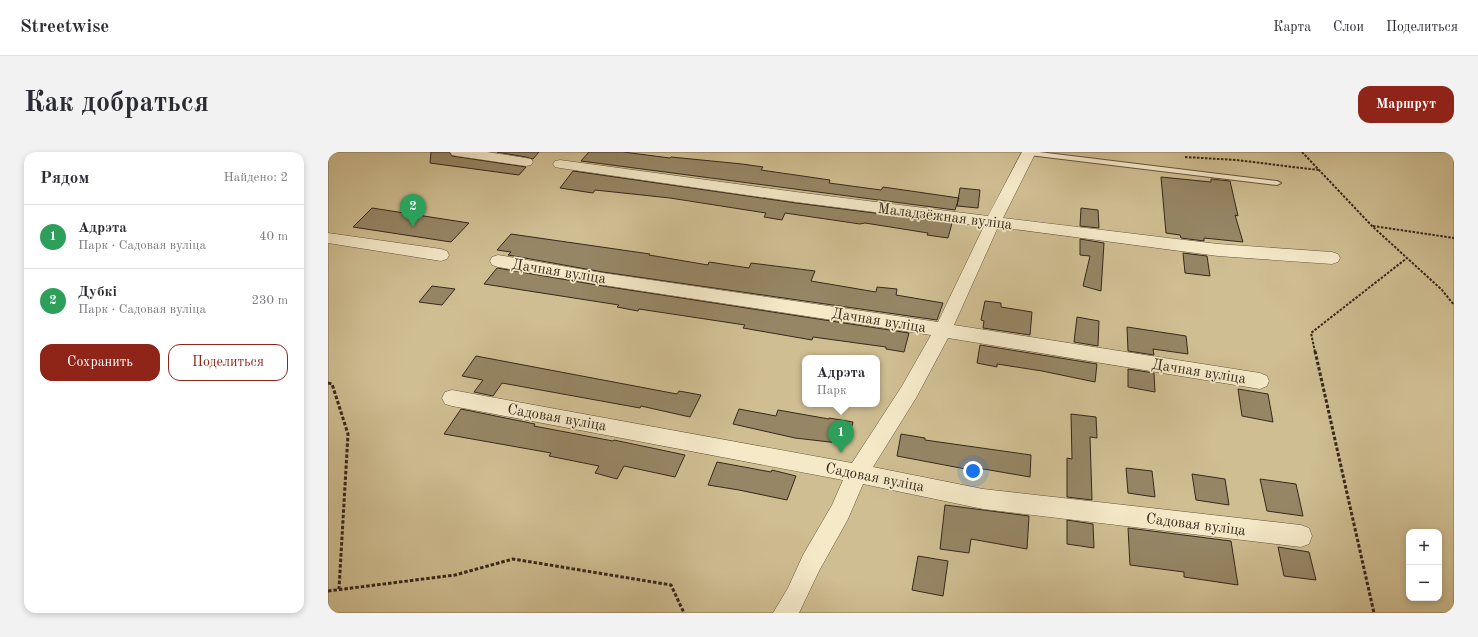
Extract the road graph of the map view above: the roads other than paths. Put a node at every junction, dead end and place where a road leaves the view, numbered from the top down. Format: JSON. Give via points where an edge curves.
{"nodes":[{"id":1,"x":457,"y":152,"type":"edge"},
{"id":2,"x":1029,"y":153,"type":"edge"},
{"id":3,"x":526,"y":162,"type":"dead end"},
{"id":4,"x":560,"y":164,"type":"dead end"},
{"id":5,"x":1277,"y":183,"type":"dead end"},
{"id":6,"x":993,"y":222,"type":"junction"},
{"id":7,"x":328,"y":238,"type":"edge"},
{"id":8,"x":441,"y":255,"type":"dead end"},
{"id":9,"x":1332,"y":258,"type":"dead end"},
{"id":10,"x":498,"y":261,"type":"dead end"},
{"id":11,"x":943,"y":330,"type":"junction"},
{"id":12,"x":1260,"y":381,"type":"dead end"},
{"id":13,"x":452,"y":398,"type":"dead end"},
{"id":14,"x":857,"y":473,"type":"junction"},
{"id":15,"x":1301,"y":536,"type":"dead end"},
{"id":16,"x":786,"y":613,"type":"edge"}],
"edges":[{"from":1,"to":3,"type":"street"},
{"from":2,"to":5,"type":"lane"},
{"from":2,"to":6,"type":"street"},
{"from":4,"to":6,"type":"street","name":"Маладзёжная вуліца"},
{"from":6,"to":9,"type":"street","name":"Маладзёжная вуліца","via":[[1218,250]]},
{"from":6,"to":11,"type":"street"},
{"from":7,"to":8,"type":"street"},
{"from":10,"to":11,"type":"street","name":"Дачная вуліца"},
{"from":11,"to":12,"type":"street","name":"Дачная вуліца"},
{"from":11,"to":14,"type":"street","via":[[909,392]]},
{"from":13,"to":14,"type":"street","name":"Садовая вуліца"},
{"from":14,"to":15,"type":"street","name":"Садовая вуліца","via":[[983,499]]},
{"from":14,"to":16,"type":"street","via":[[840,512]]}]}
